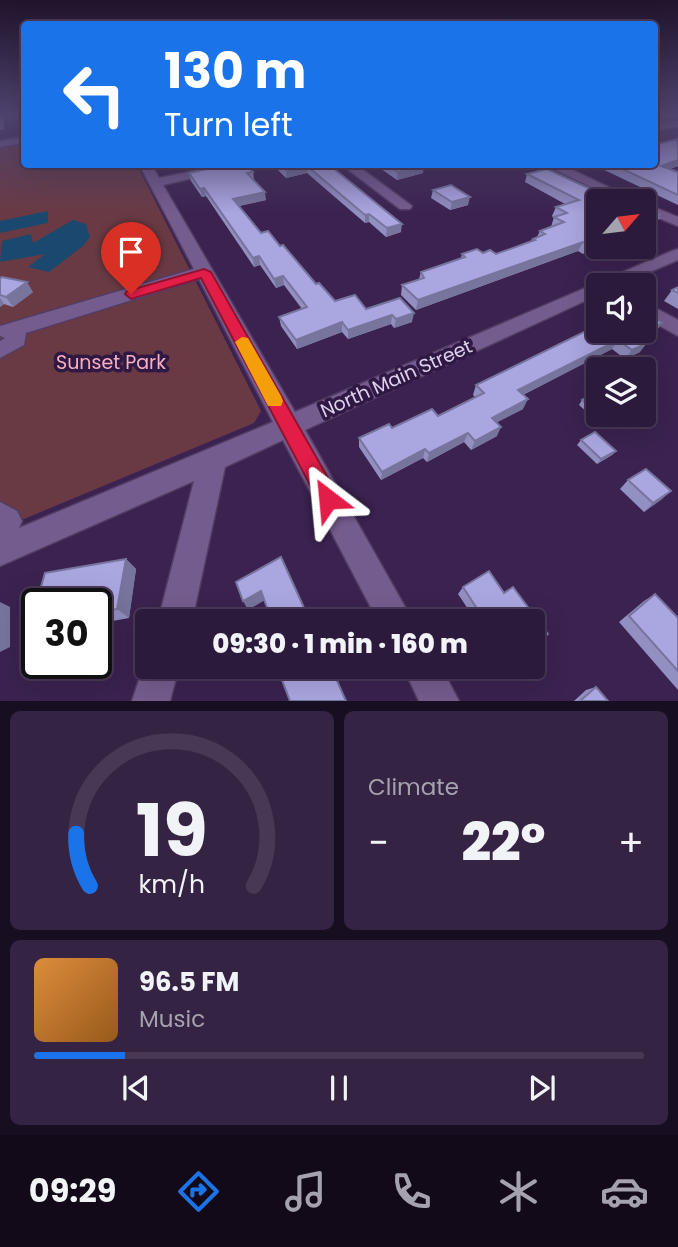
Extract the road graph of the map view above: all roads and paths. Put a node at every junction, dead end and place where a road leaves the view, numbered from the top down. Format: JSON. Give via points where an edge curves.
{"nodes":[{"id":1,"x":209,"y":168,"type":"edge"},
{"id":2,"x":353,"y":168,"type":"edge"},
{"id":3,"x":558,"y":168,"type":"edge"},
{"id":4,"x":150,"y":174,"type":"edge"},
{"id":5,"x":604,"y":189,"type":"edge"},
{"id":6,"x":405,"y":206,"type":"dead end"},
{"id":7,"x":656,"y":212,"type":"edge"},
{"id":8,"x":678,"y":222,"type":"edge"},
{"id":9,"x":678,"y":254,"type":"edge"},
{"id":10,"x":204,"y":272,"type":"junction"},
{"id":11,"x":633,"y":273,"type":"edge"},
{"id":12,"x":586,"y":293,"type":"edge"},
{"id":13,"x":656,"y":315,"type":"edge"},
{"id":14,"x":678,"y":329,"type":"edge"},
{"id":15,"x":5,"y":332,"type":"edge"},
{"id":16,"x":0,"y":351,"type":"edge"},
{"id":17,"x":288,"y":426,"type":"junction"},
{"id":18,"x":213,"y":460,"type":"junction"},
{"id":19,"x":0,"y":516,"type":"edge"},
{"id":20,"x":0,"y":532,"type":"edge"},
{"id":21,"x":0,"y":551,"type":"edge"},
{"id":22,"x":178,"y":609,"type":"edge"},
{"id":23,"x":389,"y":609,"type":"edge"},
{"id":24,"x":157,"y":679,"type":"edge"},
{"id":25,"x":428,"y":679,"type":"edge"},
{"id":26,"x":151,"y":701,"type":"edge"},
{"id":27,"x":440,"y":701,"type":"edge"}],
"edges":[{"from":1,"to":4,"type":"street"},
{"from":2,"to":6,"type":"street"},
{"from":3,"to":5,"type":"street"},
{"from":4,"to":10,"type":"street"},
{"from":7,"to":8,"type":"street"},
{"from":9,"to":11,"type":"street"},
{"from":10,"to":15,"type":"street"},
{"from":10,"to":17,"type":"street"},
{"from":12,"to":17,"type":"street","name":"North Main Street"},
{"from":13,"to":14,"type":"street"},
{"from":15,"to":16,"type":"street","via":[[17,334],[17,340]]},
{"from":17,"to":18,"type":"street","name":"North Main Street"},
{"from":17,"to":23,"type":"street"},
{"from":18,"to":21,"type":"street","name":"North Main Street"},
{"from":18,"to":22,"type":"street"},
{"from":19,"to":20,"type":"street","via":[[7,521]]},
{"from":24,"to":26,"type":"street"},
{"from":25,"to":27,"type":"street"}]}
